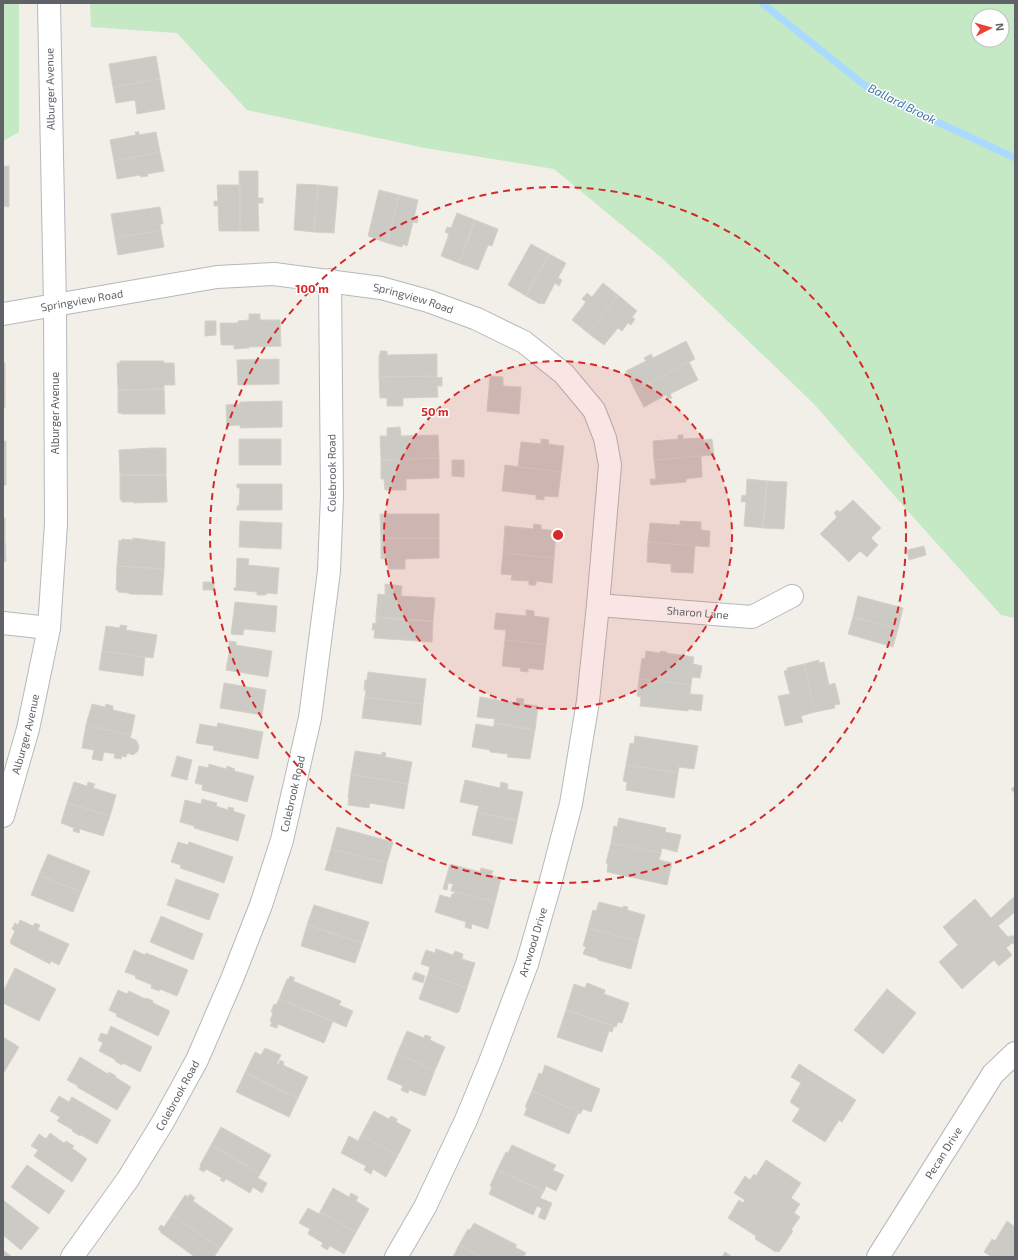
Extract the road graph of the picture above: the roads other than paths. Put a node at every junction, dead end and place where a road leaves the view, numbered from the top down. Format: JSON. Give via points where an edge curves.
{"nodes":[{"id":1,"x":49,"y":3,"type":"edge"},
{"id":2,"x":330,"y":280,"type":"junction"},
{"id":3,"x":55,"y":305,"type":"junction"},
{"id":4,"x":3,"y":314,"type":"edge"},
{"id":5,"x":792,"y":596,"type":"dead end"},
{"id":6,"x":598,"y":605,"type":"junction"},
{"id":7,"x":3,"y":623,"type":"edge"},
{"id":8,"x":50,"y":628,"type":"junction"},
{"id":9,"x":3,"y":816,"type":"edge"},
{"id":10,"x":1015,"y":1053,"type":"edge"},
{"id":11,"x":72,"y":1257,"type":"edge"},
{"id":12,"x":396,"y":1257,"type":"edge"},
{"id":13,"x":878,"y":1257,"type":"edge"}],
"edges":[{"from":1,"to":3,"type":"street","name":"Alburger Avenue"},
{"from":2,"to":3,"type":"street","name":"Springview Road","via":[[274,274],[217,277]]},
{"from":2,"to":6,"type":"street","name":"Springview Road","via":[[381,288],[428,301],[477,319],[524,342],[564,374],[594,410],[605,438],[610,465]]},
{"from":2,"to":11,"type":"street","name":"Colebrook Road","via":[[332,496],[329,571],[310,718],[282,840],[235,972],[197,1060],[128,1179]]},
{"from":3,"to":4,"type":"street","name":"Springview Road"},
{"from":3,"to":8,"type":"street","name":"Alburger Avenue","via":[[56,524]]},
{"from":5,"to":6,"type":"street","name":"Sharon Lane","via":[[752,617]]},
{"from":6,"to":12,"type":"street","name":"Artwood Drive","via":[[588,701],[571,804],[527,964],[466,1120],[425,1207]]},
{"from":7,"to":8,"type":"street"},
{"from":8,"to":9,"type":"street","name":"Alburger Avenue","via":[[28,730]]},
{"from":10,"to":13,"type":"street","name":"Pecan Drive","via":[[993,1074]]}]}
